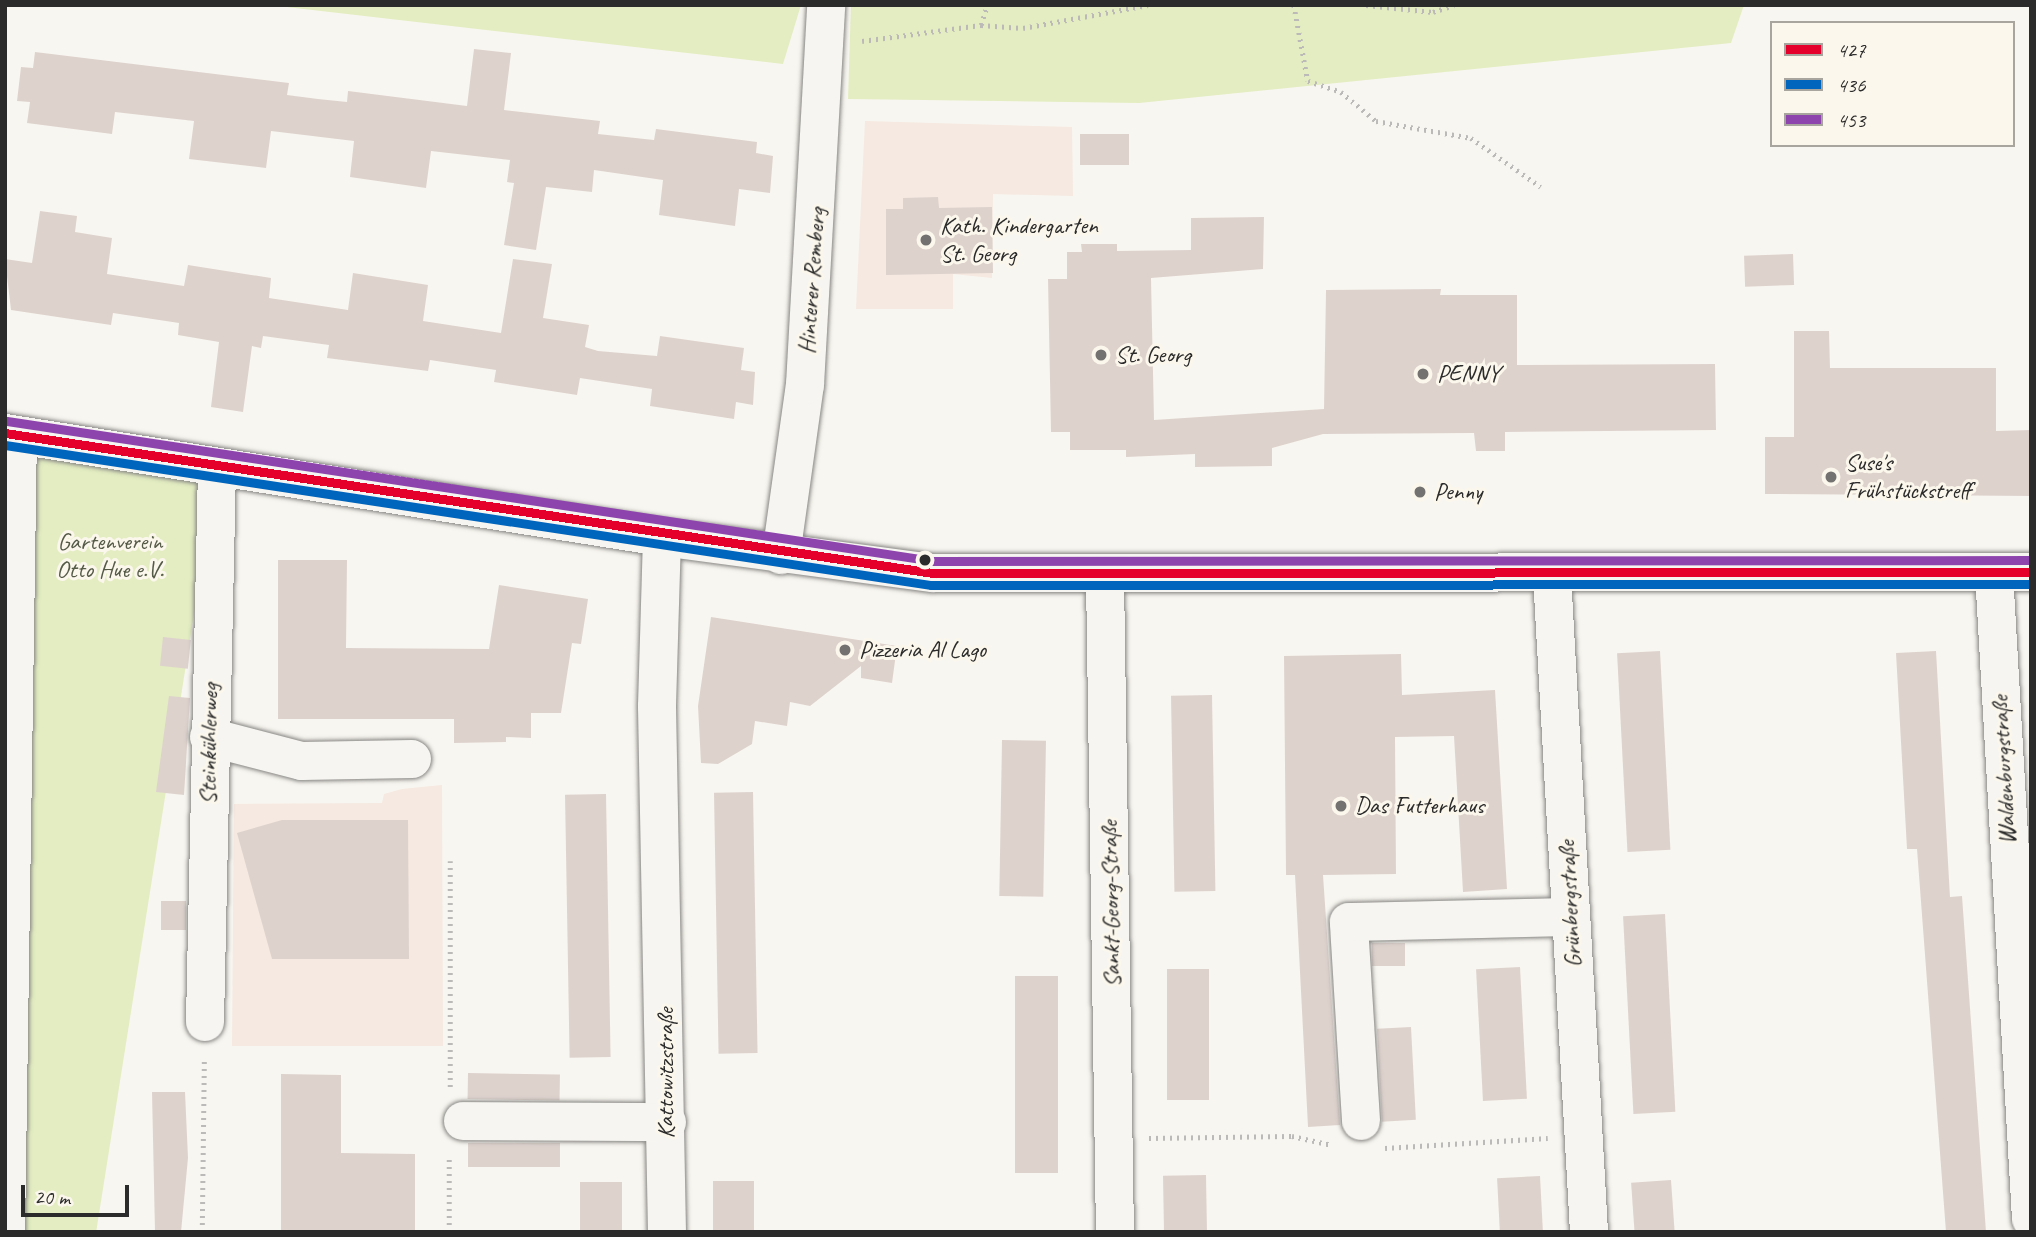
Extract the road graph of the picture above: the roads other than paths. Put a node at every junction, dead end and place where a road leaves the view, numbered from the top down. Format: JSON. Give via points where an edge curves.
{"nodes":[{"id":1,"x":826,"y":5,"type":"edge"},
{"id":2,"x":12,"y":434,"type":"edge"},
{"id":3,"x":216,"y":467,"type":"junction"},
{"id":4,"x":662,"y":537,"type":"junction"},
{"id":5,"x":781,"y":555,"type":"junction"},
{"id":6,"x":2012,"y":572,"type":"edge"},
{"id":7,"x":1552,"y":576,"type":"junction"},
{"id":8,"x":1105,"y":577,"type":"junction"},
{"id":9,"x":209,"y":737,"type":"junction"},
{"id":10,"x":412,"y":759,"type":"dead end"},
{"id":11,"x":1571,"y":917,"type":"junction"},
{"id":12,"x":205,"y":1022,"type":"road end"},
{"id":13,"x":454,"y":1121,"type":"road end"},
{"id":14,"x":1361,"y":1121,"type":"dead end"},
{"id":15,"x":667,"y":1122,"type":"junction"},
{"id":16,"x":2031,"y":1219,"type":"edge"},
{"id":17,"x":6,"y":1232,"type":"edge"},
{"id":18,"x":667,"y":1232,"type":"edge"},
{"id":19,"x":1115,"y":1232,"type":"edge"},
{"id":20,"x":1589,"y":1232,"type":"edge"}],
"edges":[{"from":1,"to":5,"type":"street","name":"Hinterer Remberg","via":[[805,384]]},
{"from":2,"to":3,"type":"street"},
{"from":2,"to":17,"type":"street"},
{"from":3,"to":4,"type":"street"},
{"from":3,"to":9,"type":"street","name":"Steinkühlerweg"},
{"from":4,"to":5,"type":"street"},
{"from":4,"to":15,"type":"street","name":"Kattowitzstraße","via":[[657,707]]},
{"from":5,"to":8,"type":"street","via":[[933,573]]},
{"from":6,"to":7,"type":"street"},
{"from":6,"to":16,"type":"street","name":"Waldenburgstraße"},
{"from":7,"to":8,"type":"street"},
{"from":7,"to":11,"type":"street","name":"Grünbergstraße"},
{"from":8,"to":19,"type":"street","name":"Sankt-Georg-Straße"},
{"from":9,"to":10,"type":"street","via":[[302,761]]},
{"from":9,"to":12,"type":"street","name":"Steinkühlerweg"},
{"from":11,"to":14,"type":"street","via":[[1349,922]]},
{"from":11,"to":20,"type":"street","name":"Grünbergstraße"},
{"from":13,"to":15,"type":"street"},
{"from":15,"to":18,"type":"street","name":"Kattowitzstraße"}]}
